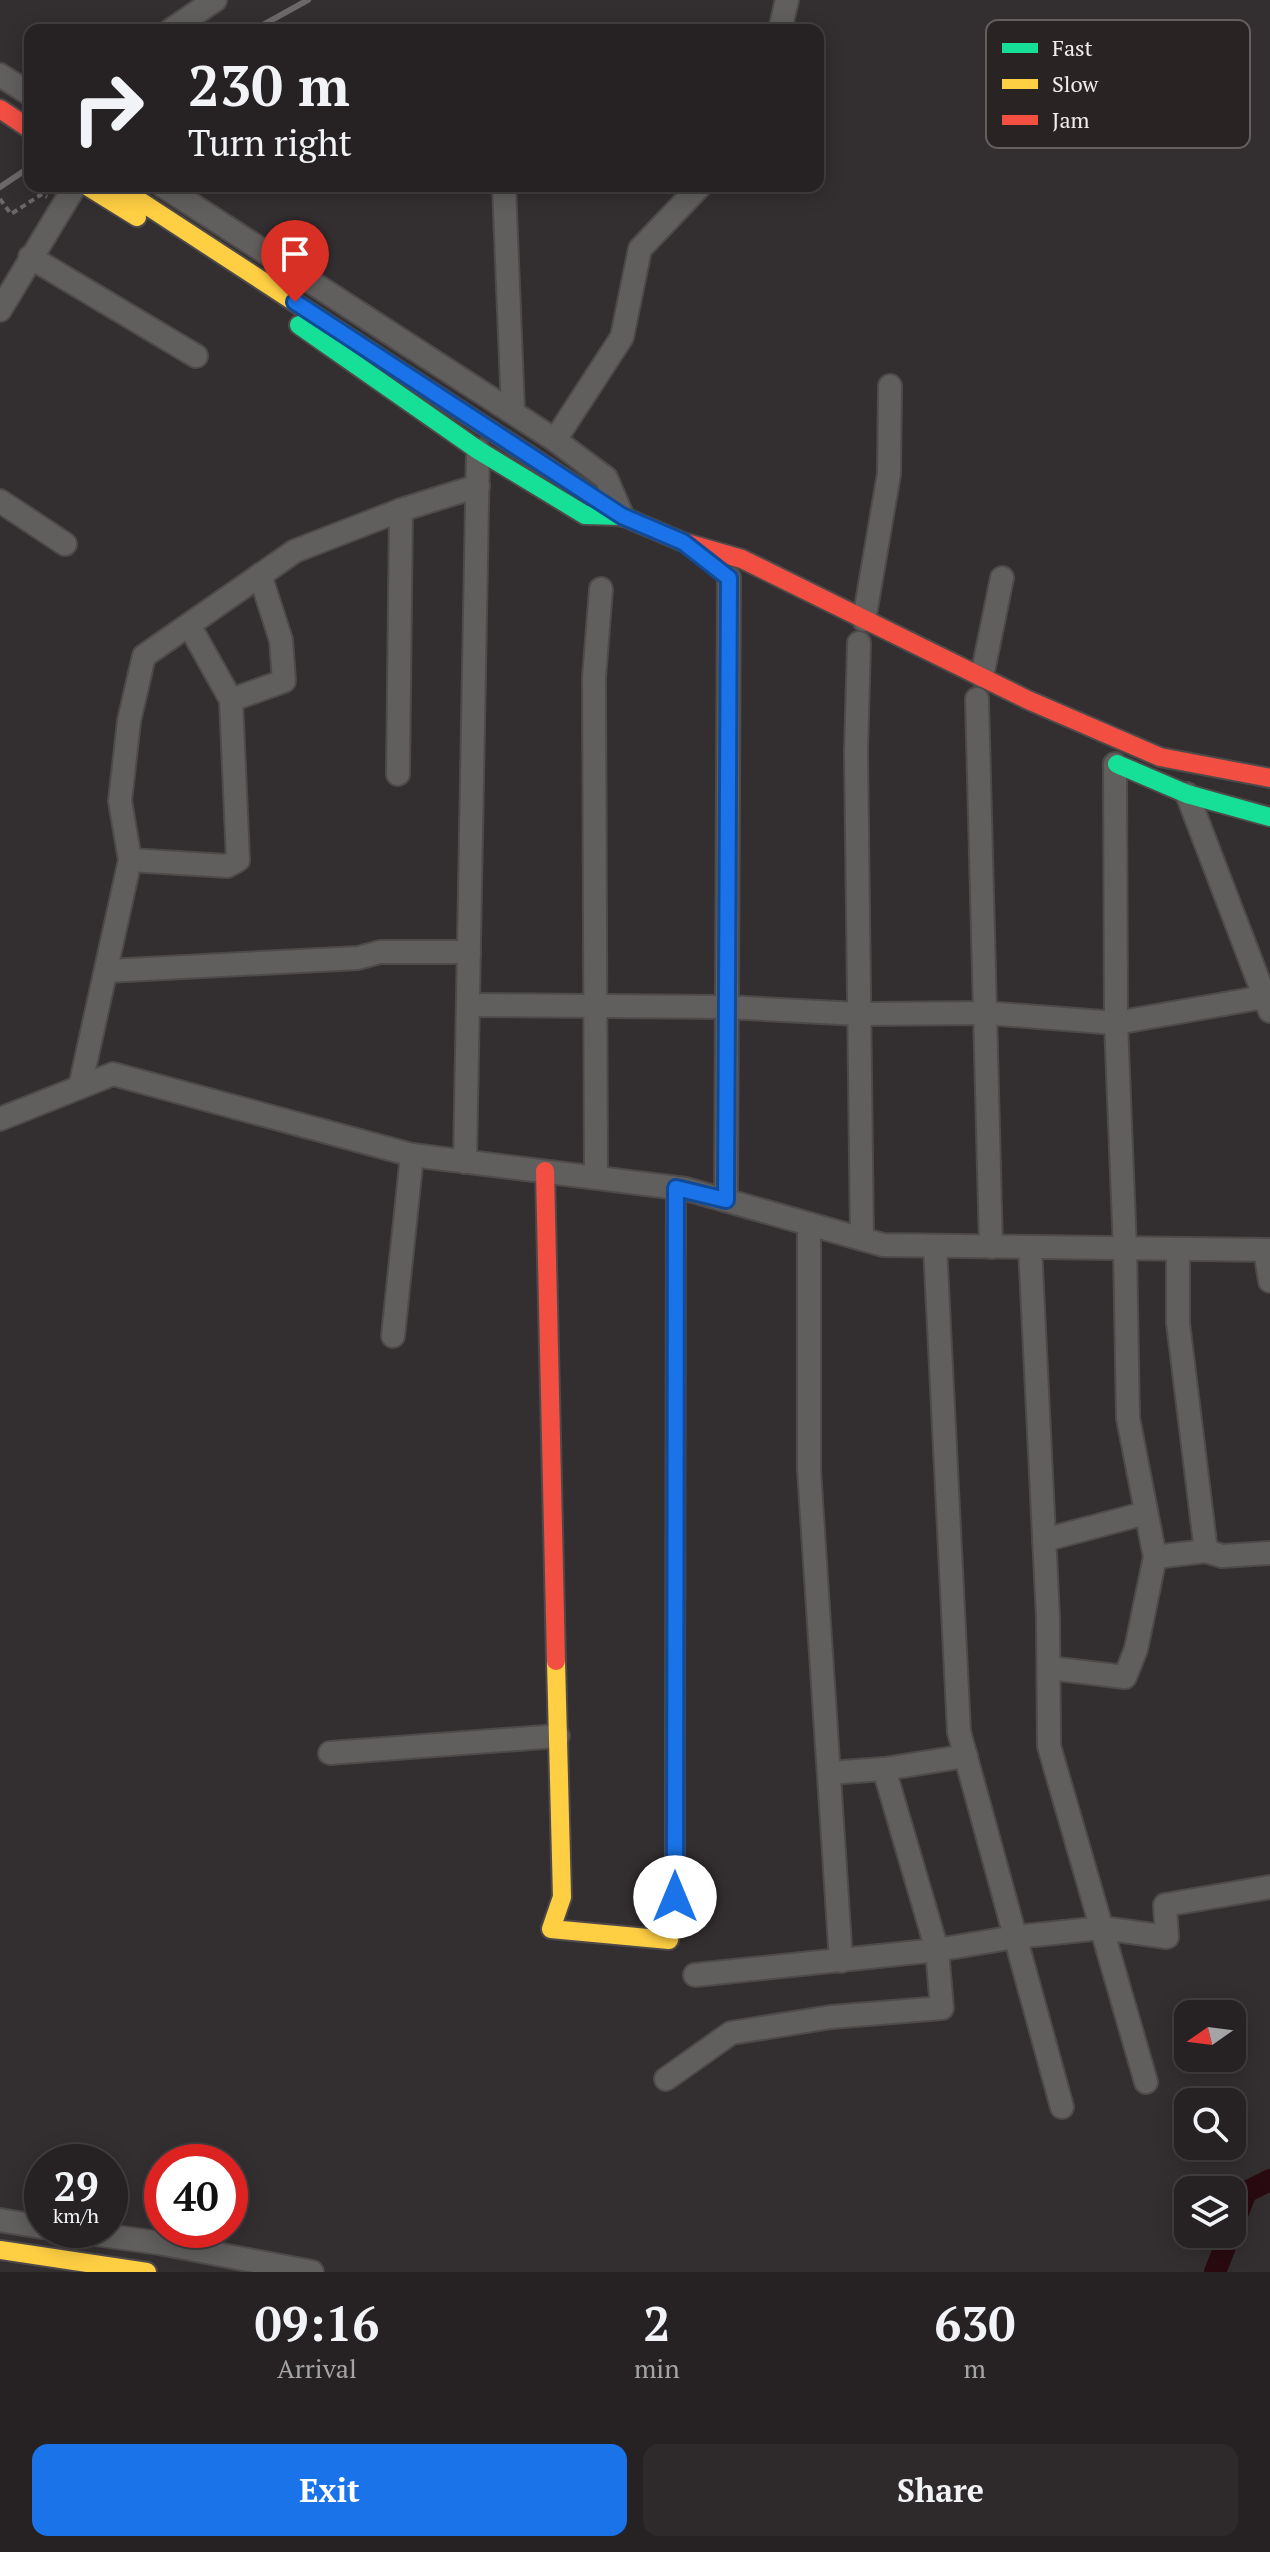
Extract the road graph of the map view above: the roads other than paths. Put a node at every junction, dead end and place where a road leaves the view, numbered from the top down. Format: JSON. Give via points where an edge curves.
{"nodes":[{"id":1,"x":215,"y":0,"type":"edge"},
{"id":2,"x":787,"y":0,"type":"edge"},
{"id":3,"x":180,"y":24,"type":"edge"},
{"id":4,"x":781,"y":24,"type":"edge"},
{"id":5,"x":0,"y":75,"type":"edge"},
{"id":6,"x":24,"y":90,"type":"edge"},
{"id":7,"x":0,"y":109,"type":"edge"},
{"id":8,"x":24,"y":125,"type":"edge"},
{"id":9,"x":71,"y":192,"type":"edge"},
{"id":10,"x":97,"y":192,"type":"edge"},
{"id":11,"x":126,"y":192,"type":"edge"},
{"id":12,"x":174,"y":192,"type":"edge"},
{"id":13,"x":504,"y":192,"type":"edge"},
{"id":14,"x":694,"y":192,"type":"edge"},
{"id":15,"x":30,"y":257,"type":"junction"},
{"id":16,"x":0,"y":310,"type":"edge"},
{"id":17,"x":196,"y":356,"type":"dead end"},
{"id":18,"x":890,"y":386,"type":"dead end"},
{"id":19,"x":513,"y":411,"type":"junction"},
{"id":20,"x":555,"y":440,"type":"junction"},
{"id":21,"x":478,"y":450,"type":"junction"},
{"id":22,"x":478,"y":486,"type":"junction"},
{"id":23,"x":0,"y":501,"type":"edge"},
{"id":24,"x":401,"y":510,"type":"junction"},
{"id":25,"x":622,"y":516,"type":"junction"},
{"id":26,"x":683,"y":542,"type":"junction"},
{"id":27,"x":65,"y":544,"type":"dead end"},
{"id":28,"x":260,"y":575,"type":"junction"},
{"id":29,"x":1002,"y":578,"type":"dead end"},
{"id":30,"x":736,"y":581,"type":"joint"},
{"id":31,"x":601,"y":589,"type":"dead end"},
{"id":32,"x":864,"y":620,"type":"junction"},
{"id":33,"x":189,"y":625,"type":"junction"},
{"id":34,"x":859,"y":643,"type":"dead end"},
{"id":35,"x":982,"y":676,"type":"junction"},
{"id":36,"x":977,"y":699,"type":"dead end"},
{"id":37,"x":231,"y":700,"type":"junction"},
{"id":38,"x":1108,"y":760,"type":"joint"},
{"id":39,"x":398,"y":774,"type":"dead end"},
{"id":40,"x":1270,"y":778,"type":"edge"},
{"id":41,"x":1187,"y":794,"type":"junction"},
{"id":42,"x":1270,"y":817,"type":"edge"},
{"id":43,"x":130,"y":860,"type":"junction"},
{"id":44,"x":469,"y":952,"type":"junction"},
{"id":45,"x":107,"y":971,"type":"junction"},
{"id":46,"x":1267,"y":1004,"type":"edge"},
{"id":47,"x":468,"y":1005,"type":"junction"},
{"id":48,"x":595,"y":1005,"type":"junction"},
{"id":49,"x":726,"y":1007,"type":"junction"},
{"id":50,"x":986,"y":1013,"type":"junction"},
{"id":51,"x":859,"y":1014,"type":"junction"},
{"id":52,"x":1116,"y":1023,"type":"junction"},
{"id":53,"x":80,"y":1087,"type":"junction"},
{"id":54,"x":0,"y":1119,"type":"edge"},
{"id":55,"x":412,"y":1155,"type":"junction"},
{"id":56,"x":465,"y":1162,"type":"junction"},
{"id":57,"x":545,"y":1171,"type":"junction"},
{"id":58,"x":596,"y":1178,"type":"junction"},
{"id":59,"x":676,"y":1188,"type":"junction"},
{"id":60,"x":726,"y":1200,"type":"junction"},
{"id":61,"x":809,"y":1224,"type":"junction"},
{"id":62,"x":862,"y":1239,"type":"junction"},
{"id":63,"x":935,"y":1246,"type":"junction"},
{"id":64,"x":991,"y":1247,"type":"junction"},
{"id":65,"x":1030,"y":1247,"type":"junction"},
{"id":66,"x":1125,"y":1249,"type":"junction"},
{"id":67,"x":1178,"y":1249,"type":"junction"},
{"id":68,"x":1268,"y":1250,"type":"edge"},
{"id":69,"x":1270,"y":1281,"type":"edge"},
{"id":70,"x":393,"y":1336,"type":"dead end"},
{"id":71,"x":1146,"y":1513,"type":"junction"},
{"id":72,"x":1044,"y":1540,"type":"junction"},
{"id":73,"x":1206,"y":1551,"type":"junction"},
{"id":74,"x":1270,"y":1553,"type":"edge"},
{"id":75,"x":1155,"y":1557,"type":"junction"},
{"id":76,"x":1049,"y":1668,"type":"junction"},
{"id":77,"x":558,"y":1736,"type":"junction"},
{"id":78,"x":330,"y":1753,"type":"dead end"},
{"id":79,"x":966,"y":1756,"type":"junction"},
{"id":80,"x":884,"y":1769,"type":"junction"},
{"id":81,"x":829,"y":1773,"type":"junction"},
{"id":82,"x":1270,"y":1887,"type":"edge"},
{"id":83,"x":1102,"y":1928,"type":"junction"},
{"id":84,"x":1015,"y":1937,"type":"junction"},
{"id":85,"x":937,"y":1950,"type":"junction"},
{"id":86,"x":841,"y":1961,"type":"junction"},
{"id":87,"x":695,"y":1975,"type":"dead end"},
{"id":88,"x":666,"y":2079,"type":"dead end"},
{"id":89,"x":1146,"y":2082,"type":"dead end"},
{"id":90,"x":1062,"y":2107,"type":"dead end"},
{"id":91,"x":0,"y":2220,"type":"edge"},
{"id":92,"x":24,"y":2224,"type":"edge"},
{"id":93,"x":128,"y":2239,"type":"edge"},
{"id":94,"x":0,"y":2250,"type":"edge"},
{"id":95,"x":147,"y":2272,"type":"edge"},
{"id":96,"x":312,"y":2272,"type":"edge"}],
"edges":[{"from":1,"to":3,"type":"street"},
{"from":2,"to":4,"type":"street"},
{"from":5,"to":6,"type":"street"},
{"from":7,"to":8,"type":"main road"},
{"from":9,"to":15,"type":"street"},
{"from":10,"to":21,"type":"main road","via":[[217,267]]},
{"from":11,"to":25,"type":"main road"},
{"from":12,"to":19,"type":"street"},
{"from":13,"to":19,"type":"street"},
{"from":14,"to":20,"type":"street","via":[[640,249],[622,337]]},
{"from":15,"to":16,"type":"street"},
{"from":15,"to":17,"type":"street"},
{"from":18,"to":32,"type":"street","via":[[889,474]]},
{"from":19,"to":20,"type":"street"},
{"from":20,"to":25,"type":"street","via":[[606,478]]},
{"from":21,"to":22,"type":"street"},
{"from":21,"to":25,"type":"main road","via":[[585,515]]},
{"from":22,"to":24,"type":"street"},
{"from":22,"to":44,"type":"street"},
{"from":23,"to":27,"type":"street"},
{"from":24,"to":28,"type":"street","via":[[295,551]]},
{"from":24,"to":39,"type":"street"},
{"from":25,"to":26,"type":"main road"},
{"from":26,"to":30,"type":"main road"},
{"from":26,"to":32,"type":"main road","via":[[742,559]]},
{"from":28,"to":33,"type":"street"},
{"from":28,"to":37,"type":"street","via":[[281,640],[284,681]]},
{"from":29,"to":35,"type":"street"},
{"from":30,"to":49,"type":"street"},
{"from":31,"to":48,"type":"street","via":[[594,678]]},
{"from":32,"to":35,"type":"main road"},
{"from":33,"to":37,"type":"street"},
{"from":33,"to":43,"type":"street","via":[[144,656],[129,721],[120,801]]},
{"from":34,"to":51,"type":"street"},
{"from":35,"to":40,"type":"main road","via":[[1160,757]]},
{"from":36,"to":50,"type":"street"},
{"from":37,"to":43,"type":"street","via":[[238,860],[227,866]]},
{"from":38,"to":41,"type":"main road"},
{"from":38,"to":52,"type":"street"},
{"from":41,"to":42,"type":"main road"},
{"from":41,"to":46,"type":"street"},
{"from":43,"to":45,"type":"street"},
{"from":44,"to":45,"type":"street","via":[[380,952],[358,958]]},
{"from":44,"to":47,"type":"street"},
{"from":45,"to":53,"type":"street"},
{"from":46,"to":52,"type":"street"},
{"from":47,"to":48,"type":"street"},
{"from":47,"to":56,"type":"street"},
{"from":48,"to":49,"type":"street"},
{"from":48,"to":58,"type":"street"},
{"from":49,"to":51,"type":"street"},
{"from":49,"to":60,"type":"street"},
{"from":50,"to":51,"type":"street"},
{"from":50,"to":52,"type":"street"},
{"from":50,"to":64,"type":"street"},
{"from":51,"to":62,"type":"street"},
{"from":52,"to":66,"type":"street"},
{"from":53,"to":54,"type":"street"},
{"from":53,"to":55,"type":"street","via":[[113,1074]]},
{"from":55,"to":56,"type":"street"},
{"from":55,"to":70,"type":"street"},
{"from":56,"to":57,"type":"street"},
{"from":57,"to":58,"type":"street"},
{"from":57,"to":77,"type":"main road"},
{"from":58,"to":59,"type":"street"},
{"from":59,"to":60,"type":"street"},
{"from":59,"to":77,"type":"main road","via":[[675,1897],[669,1940],[551,1929],[562,1897]]},
{"from":60,"to":61,"type":"street"},
{"from":61,"to":62,"type":"street"},
{"from":61,"to":81,"type":"street","via":[[809,1470]]},
{"from":62,"to":63,"type":"street"},
{"from":63,"to":64,"type":"street"},
{"from":63,"to":79,"type":"street","via":[[959,1732]]},
{"from":64,"to":65,"type":"street"},
{"from":65,"to":66,"type":"street"},
{"from":65,"to":72,"type":"street"},
{"from":66,"to":67,"type":"street"},
{"from":66,"to":71,"type":"street","via":[[1128,1418]]},
{"from":67,"to":68,"type":"street"},
{"from":67,"to":73,"type":"street","via":[[1178,1323]]},
{"from":68,"to":69,"type":"street"},
{"from":71,"to":72,"type":"street"},
{"from":71,"to":75,"type":"street"},
{"from":72,"to":76,"type":"street"},
{"from":73,"to":74,"type":"street","via":[[1222,1556]]},
{"from":73,"to":75,"type":"street"},
{"from":75,"to":76,"type":"street","via":[[1125,1677]]},
{"from":76,"to":83,"type":"street","via":[[1049,1746]]},
{"from":77,"to":78,"type":"street"},
{"from":79,"to":80,"type":"street"},
{"from":79,"to":84,"type":"street"},
{"from":80,"to":81,"type":"street"},
{"from":80,"to":85,"type":"street"},
{"from":81,"to":86,"type":"street"},
{"from":82,"to":83,"type":"street","via":[[1165,1905],[1167,1937]]},
{"from":83,"to":84,"type":"street"},
{"from":83,"to":89,"type":"street"},
{"from":84,"to":85,"type":"street"},
{"from":84,"to":90,"type":"street"},
{"from":85,"to":86,"type":"street"},
{"from":85,"to":88,"type":"street","via":[[942,2008],[831,2017],[731,2033]]},
{"from":86,"to":87,"type":"street"},
{"from":91,"to":92,"type":"street"},
{"from":93,"to":96,"type":"street"},
{"from":94,"to":95,"type":"main road"}]}
